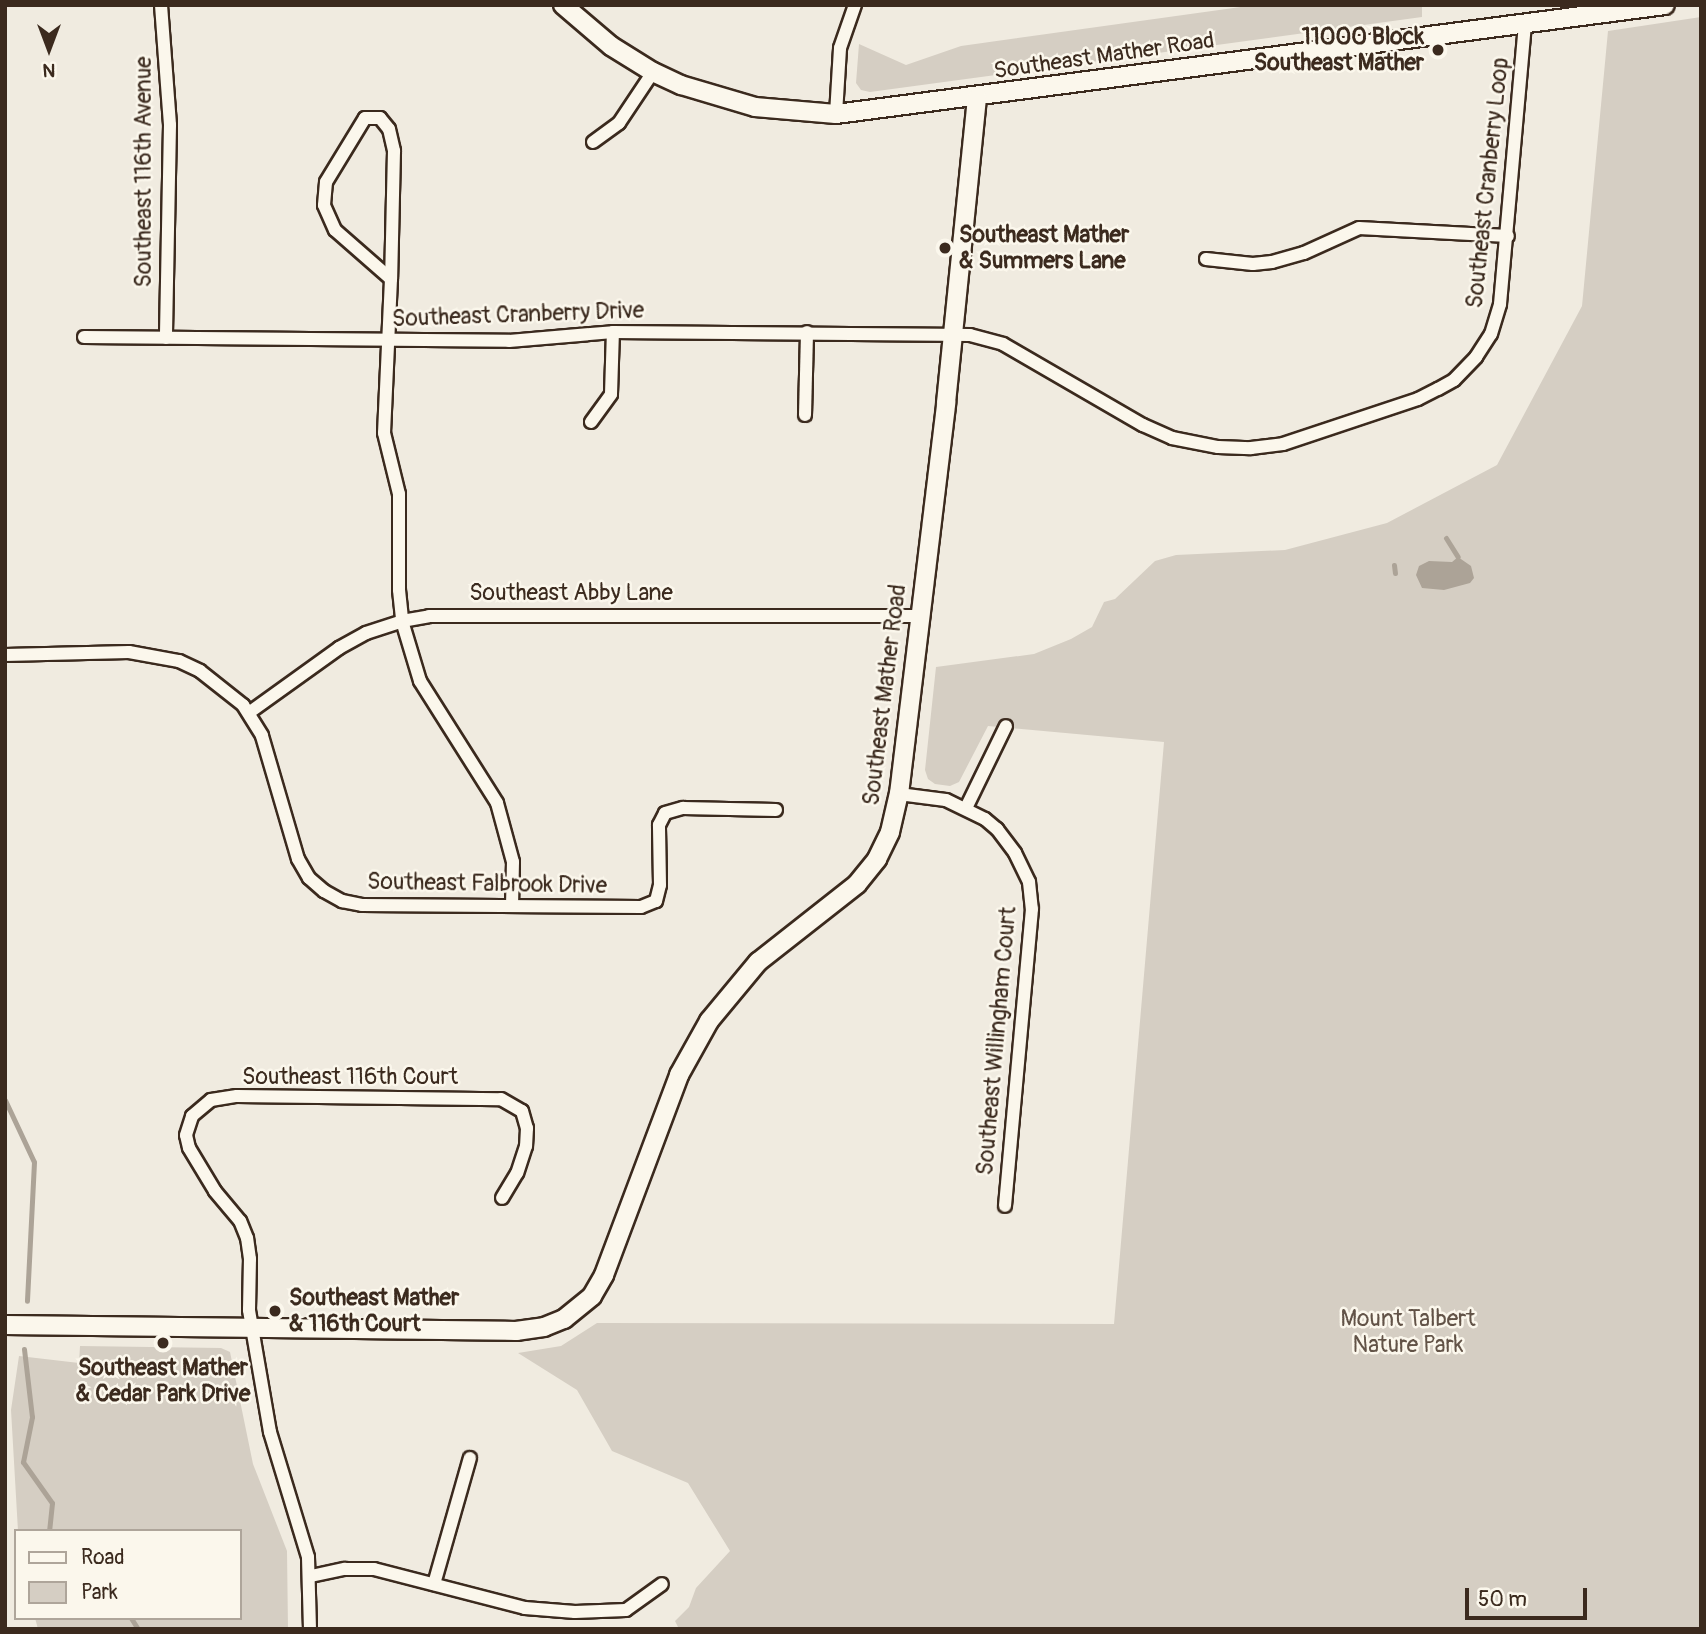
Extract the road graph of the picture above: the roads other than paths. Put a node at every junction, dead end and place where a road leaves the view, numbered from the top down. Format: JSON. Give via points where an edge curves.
{"nodes":[{"id":1,"x":161,"y":5,"type":"edge"},
{"id":2,"x":563,"y":5,"type":"edge"},
{"id":3,"x":854,"y":5,"type":"edge"},
{"id":4,"x":1665,"y":5,"type":"edge"},
{"id":5,"x":1525,"y":25,"type":"junction"},
{"id":6,"x":653,"y":72,"type":"junction"},
{"id":7,"x":977,"y":97,"type":"junction"},
{"id":8,"x":836,"y":114,"type":"junction"},
{"id":9,"x":593,"y":142,"type":"dead end"},
{"id":10,"x":1508,"y":236,"type":"junction"},
{"id":11,"x":1206,"y":259,"type":"dead end"},
{"id":12,"x":391,"y":279,"type":"junction"},
{"id":13,"x":613,"y":332,"type":"junction"},
{"id":14,"x":807,"y":332,"type":"junction"},
{"id":15,"x":953,"y":335,"type":"junction"},
{"id":16,"x":84,"y":337,"type":"dead end"},
{"id":17,"x":166,"y":338,"type":"junction"},
{"id":18,"x":388,"y":340,"type":"junction"},
{"id":19,"x":805,"y":415,"type":"dead end"},
{"id":20,"x":591,"y":422,"type":"dead end"},
{"id":21,"x":919,"y":616,"type":"junction"},
{"id":22,"x":402,"y":621,"type":"junction"},
{"id":23,"x":5,"y":655,"type":"edge"},
{"id":24,"x":250,"y":712,"type":"junction"},
{"id":25,"x":1006,"y":726,"type":"dead end"},
{"id":26,"x":898,"y":794,"type":"junction"},
{"id":27,"x":966,"y":808,"type":"junction"},
{"id":28,"x":776,"y":810,"type":"dead end"},
{"id":29,"x":512,"y":906,"type":"junction"},
{"id":30,"x":502,"y":1198,"type":"dead end"},
{"id":31,"x":1005,"y":1206,"type":"dead end"},
{"id":32,"x":5,"y":1325,"type":"edge"},
{"id":33,"x":253,"y":1326,"type":"junction"},
{"id":34,"x":470,"y":1458,"type":"dead end"},
{"id":35,"x":311,"y":1576,"type":"junction"},
{"id":36,"x":434,"y":1584,"type":"junction"},
{"id":37,"x":662,"y":1584,"type":"dead end"},
{"id":38,"x":310,"y":1629,"type":"edge"}],
"edges":[{"from":1,"to":17,"type":"street","name":"Southeast 116th Avenue","via":[[170,125]]},
{"from":2,"to":6,"type":"street","via":[[611,46]]},
{"from":3,"to":8,"type":"street","via":[[840,48]]},
{"from":4,"to":5,"type":"street","name":"Southeast Mather Road"},
{"from":5,"to":7,"type":"street","name":"Southeast Mather Road"},
{"from":5,"to":10,"type":"street","name":"Southeast Cranberry Loop"},
{"from":6,"to":8,"type":"street","via":[[745,105]]},
{"from":6,"to":9,"type":"street","via":[[619,123]]},
{"from":7,"to":8,"type":"street"},
{"from":7,"to":15,"type":"street","name":"Southeast Mather Road"},
{"from":10,"to":11,"type":"street","via":[[1359,228],[1272,262]]},
{"from":10,"to":15,"type":"street","name":"Southeast Cranberry Loop","via":[[1500,304],[1491,334],[1454,380],[1418,399],[1283,444],[1218,447],[1172,438],[1003,344]]},
{"from":12,"to":12,"type":"street","via":[[394,151],[390,130],[380,118],[365,118],[326,182],[324,205],[335,230]]},
{"from":12,"to":18,"type":"street"},
{"from":13,"to":14,"type":"street","name":"Southeast Cranberry Drive"},
{"from":13,"to":18,"type":"street","name":"Southeast Cranberry Drive","via":[[509,341]]},
{"from":13,"to":20,"type":"street","via":[[611,394]]},
{"from":14,"to":15,"type":"street","name":"Southeast Cranberry Drive"},
{"from":14,"to":19,"type":"street"},
{"from":15,"to":21,"type":"street","name":"Southeast Mather Road"},
{"from":16,"to":17,"type":"street","name":"Southeast Cranberry Drive"},
{"from":17,"to":18,"type":"street","name":"Southeast Cranberry Drive"},
{"from":18,"to":22,"type":"street","via":[[384,433],[398,494]]},
{"from":21,"to":22,"type":"street","name":"Southeast Abby Lane","via":[[463,613]]},
{"from":21,"to":26,"type":"street","name":"Southeast Mather Road"},
{"from":22,"to":24,"type":"street","name":"Southeast Abby Lane","via":[[339,648]]},
{"from":22,"to":29,"type":"street","via":[[420,681],[497,803],[513,862]]},
{"from":23,"to":24,"type":"street","name":"Southeast Falbrook Drive","via":[[155,655],[200,671]]},
{"from":24,"to":29,"type":"street","name":"Southeast Falbrook Drive","via":[[269,752],[298,859],[324,891],[362,905]]},
{"from":25,"to":27,"type":"street"},
{"from":26,"to":27,"type":"street","name":"Southeast Willingham Court","via":[[946,800]]},
{"from":26,"to":33,"type":"street","name":"Southeast Mather Road","via":[[890,832],[868,872],[758,962],[722,1002],[695,1042],[656,1130],[604,1275],[580,1309],[544,1327],[516,1331]]},
{"from":27,"to":31,"type":"street","name":"Southeast Willingham Court","via":[[997,829],[1015,853],[1029,881],[1032,909]]},
{"from":28,"to":29,"type":"street","name":"Southeast Falbrook Drive","via":[[683,808],[665,813],[659,825],[656,901],[641,907]]},
{"from":30,"to":33,"type":"street","name":"Southeast 116th Court","via":[[517,1173],[527,1128],[522,1111],[501,1099],[237,1096],[211,1100],[192,1116],[186,1135],[202,1172],[240,1221],[247,1238]]},
{"from":32,"to":33,"type":"street","name":"Southeast Mather Road"},
{"from":33,"to":35,"type":"street","name":"Southeast 116th Court","via":[[275,1457]]},
{"from":34,"to":36,"type":"street"},
{"from":35,"to":36,"type":"street","via":[[374,1569]]},
{"from":35,"to":38,"type":"street","name":"Southeast 116th Court"},
{"from":36,"to":37,"type":"street","via":[[525,1608],[575,1612],[626,1610]]}]}
